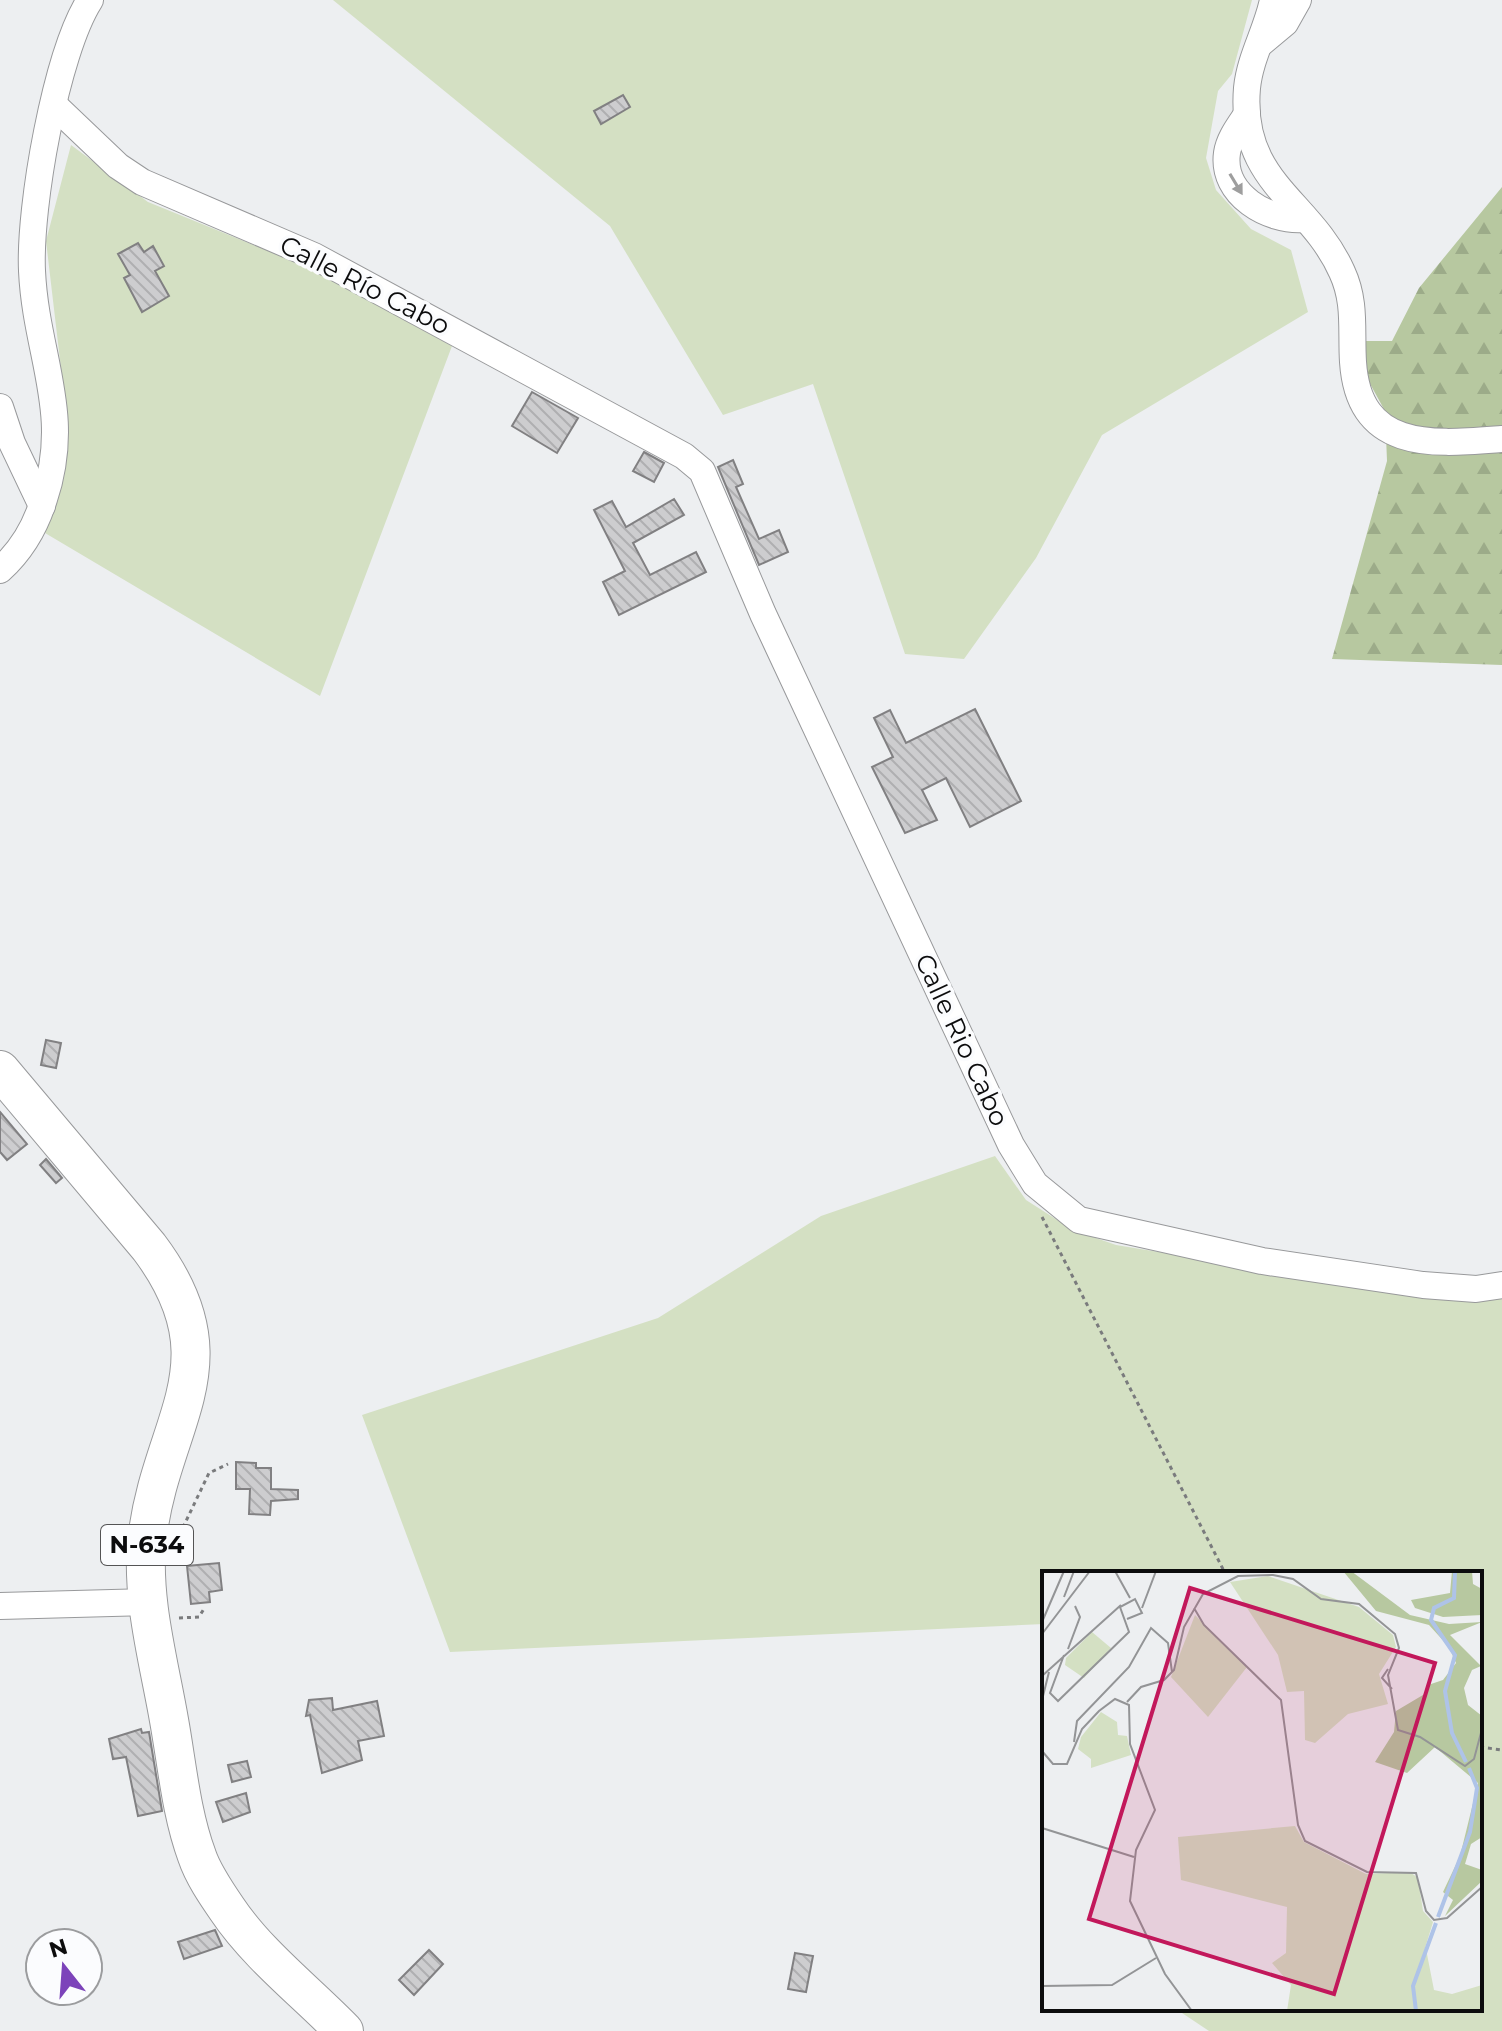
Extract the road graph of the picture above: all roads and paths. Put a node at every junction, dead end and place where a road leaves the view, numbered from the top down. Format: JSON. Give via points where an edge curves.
{"nodes":[{"id":1,"x":90,"y":0,"type":"edge"},
{"id":2,"x":1273,"y":0,"type":"edge"},
{"id":3,"x":1298,"y":0,"type":"edge"},
{"id":4,"x":1258,"y":45,"type":"junction"},
{"id":5,"x":55,"y":106,"type":"junction"},
{"id":6,"x":0,"y":407,"type":"edge"},
{"id":7,"x":1502,"y":439,"type":"edge"},
{"id":8,"x":684,"y":456,"type":"joint"},
{"id":9,"x":42,"y":506,"type":"junction"},
{"id":10,"x":0,"y":570,"type":"edge"},
{"id":11,"x":0,"y":1070,"type":"edge"},
{"id":12,"x":1039,"y":1209,"type":"dead end"},
{"id":13,"x":1502,"y":1285,"type":"edge"},
{"id":14,"x":228,"y":1464,"type":"dead end"},
{"id":15,"x":146,"y":1549,"type":"junction"},
{"id":16,"x":1224,"y":1571,"type":"edge"},
{"id":17,"x":0,"y":1606,"type":"edge"},
{"id":18,"x":205,"y":1607,"type":"dead end"},
{"id":19,"x":150,"y":1610,"type":"junction"},
{"id":20,"x":1482,"y":1747,"type":"edge"},
{"id":21,"x":1502,"y":1750,"type":"edge"},
{"id":22,"x":344,"y":2031,"type":"edge"}],
"edges":[{"from":1,"to":5,"type":"street","via":[[70,41]]},
{"from":2,"to":4,"type":"street"},
{"from":3,"to":4,"type":"street","via":[[1285,23]]},
{"from":4,"to":7,"type":"street","via":[[1248,77],[1247,114],[1255,150],[1267,175],[1332,252],[1348,287],[1354,372],[1365,403],[1397,436],[1418,442]]},
{"from":5,"to":8,"type":"street","name":"Calle Río Cabo","via":[[142,182],[314,256]]},
{"from":5,"to":9,"type":"street","via":[[32,233],[35,309],[58,429]]},
{"from":6,"to":9,"type":"street"},
{"from":8,"to":13,"type":"street","name":"Calle Rio Cabo","via":[[702,471],[1011,1145],[1035,1184],[1079,1220],[1117,1231],[1262,1261],[1423,1285]]},
{"from":9,"to":10,"type":"street","via":[[28,538]]},
{"from":11,"to":15,"type":"highway","number":"N-634","via":[[149,1247],[183,1303],[191,1374]]},
{"from":12,"to":16,"type":"path"},
{"from":14,"to":15,"type":"path","via":[[209,1473],[179,1539],[164,1549]]},
{"from":15,"to":19,"type":"highway","number":"N-634"},
{"from":17,"to":19,"type":"street"},
{"from":18,"to":19,"type":"path","via":[[199,1617]]},
{"from":19,"to":22,"type":"highway","number":"N-634","via":[[197,1857],[228,1911]]},
{"from":20,"to":21,"type":"path"}]}
